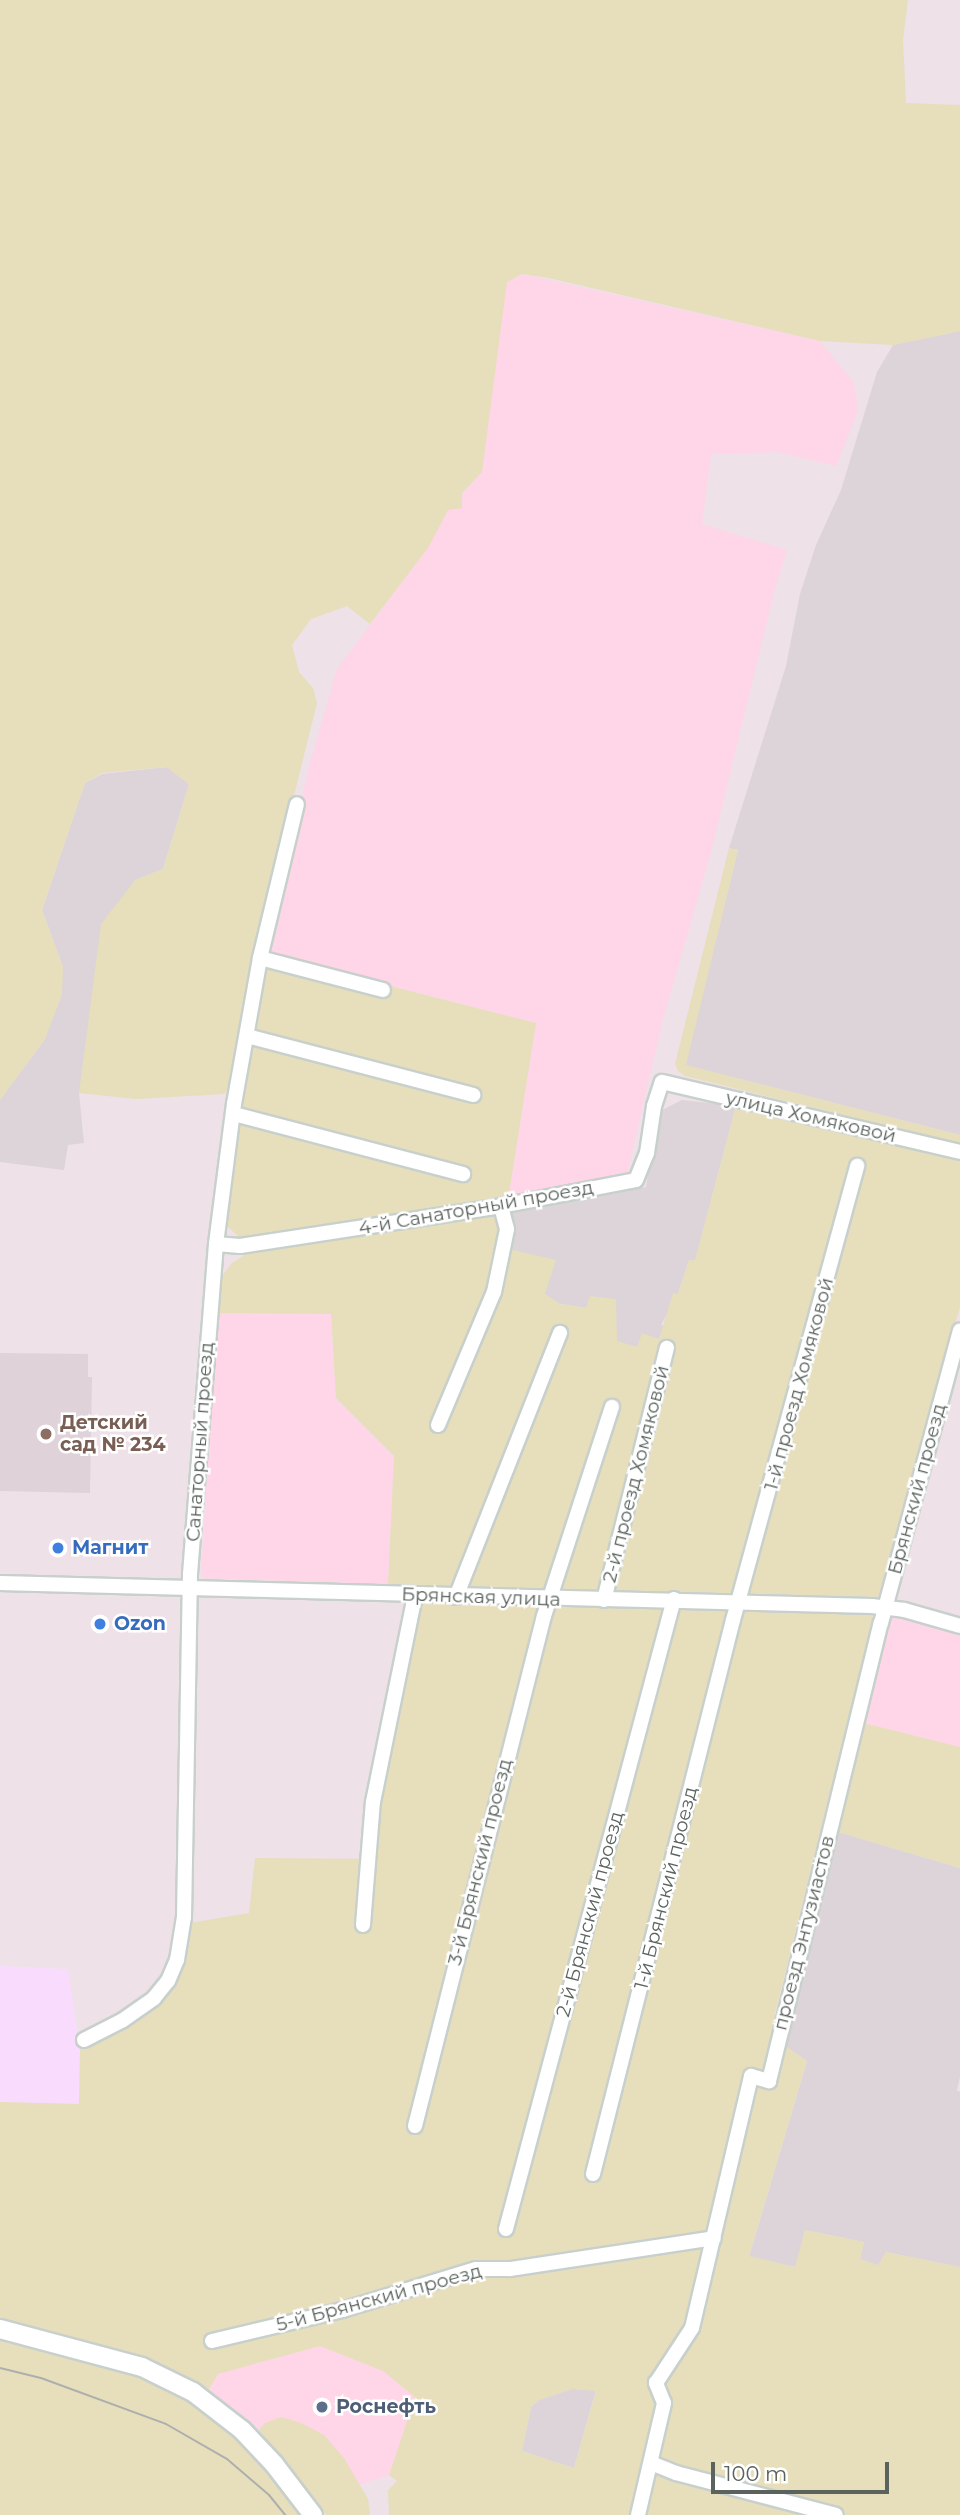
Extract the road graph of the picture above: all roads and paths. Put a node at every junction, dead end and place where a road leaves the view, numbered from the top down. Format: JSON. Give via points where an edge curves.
{"nodes":[{"id":1,"x":297,"y":804,"type":"dead end"},
{"id":2,"x":260,"y":958,"type":"junction"},
{"id":3,"x":383,"y":990,"type":"dead end"},
{"id":4,"x":247,"y":1036,"type":"junction"},
{"id":5,"x":662,"y":1083,"type":"joint"},
{"id":6,"x":474,"y":1096,"type":"dead end"},
{"id":7,"x":234,"y":1114,"type":"junction"},
{"id":8,"x":960,"y":1152,"type":"edge"},
{"id":9,"x":857,"y":1166,"type":"dead end"},
{"id":10,"x":463,"y":1174,"type":"dead end"},
{"id":11,"x":501,"y":1206,"type":"junction"},
{"id":12,"x":215,"y":1244,"type":"junction"},
{"id":13,"x":960,"y":1330,"type":"edge"},
{"id":14,"x":560,"y":1333,"type":"dead end"},
{"id":15,"x":667,"y":1348,"type":"dead end"},
{"id":16,"x":612,"y":1407,"type":"dead end"},
{"id":17,"x":438,"y":1425,"type":"dead end"},
{"id":18,"x":0,"y":1583,"type":"edge"},
{"id":19,"x":191,"y":1589,"type":"junction"},
{"id":20,"x":415,"y":1595,"type":"junction"},
{"id":21,"x":456,"y":1597,"type":"junction"},
{"id":22,"x":550,"y":1599,"type":"junction"},
{"id":23,"x":674,"y":1599,"type":"junction"},
{"id":24,"x":604,"y":1600,"type":"junction"},
{"id":25,"x":739,"y":1601,"type":"junction"},
{"id":26,"x":886,"y":1607,"type":"junction"},
{"id":27,"x":960,"y":1626,"type":"edge"},
{"id":28,"x":363,"y":1925,"type":"dead end"},
{"id":29,"x":84,"y":2040,"type":"dead end"},
{"id":30,"x":415,"y":2126,"type":"dead end"},
{"id":31,"x":593,"y":2174,"type":"dead end"},
{"id":32,"x":506,"y":2229,"type":"dead end"},
{"id":33,"x":714,"y":2238,"type":"junction"},
{"id":34,"x":0,"y":2329,"type":"edge"},
{"id":35,"x":212,"y":2341,"type":"dead end"},
{"id":36,"x":651,"y":2463,"type":"junction"},
{"id":37,"x":313,"y":2515,"type":"edge"},
{"id":38,"x":638,"y":2515,"type":"edge"},
{"id":39,"x":835,"y":2515,"type":"edge"}],
"edges":[{"from":1,"to":2,"type":"street","name":"Санаторный проезд"},
{"from":2,"to":3,"type":"street"},
{"from":2,"to":4,"type":"street","name":"Санаторный проезд"},
{"from":4,"to":6,"type":"street"},
{"from":4,"to":7,"type":"street","name":"Санаторный проезд"},
{"from":5,"to":8,"type":"street","name":"улица Хомяковой"},
{"from":5,"to":11,"type":"street","name":"4-й Санаторный проезд","via":[[647,1153],[636,1180]]},
{"from":7,"to":10,"type":"street"},
{"from":7,"to":12,"type":"street","name":"Санаторный проезд"},
{"from":9,"to":25,"type":"street","name":"1-й проезд Хомяковой"},
{"from":11,"to":12,"type":"street","name":"4-й Санаторный проезд","via":[[240,1246]]},
{"from":11,"to":17,"type":"street","via":[[507,1229],[494,1292]]},
{"from":12,"to":19,"type":"street","name":"Санаторный проезд"},
{"from":13,"to":26,"type":"street","name":"Брянский проезд"},
{"from":14,"to":21,"type":"street"},
{"from":15,"to":24,"type":"street","name":"2-й проезд Хомяковой"},
{"from":16,"to":22,"type":"street","name":"3-й Брянский проезд"},
{"from":18,"to":19,"type":"street","name":"Брянская улица"},
{"from":19,"to":20,"type":"street","name":"Брянская улица"},
{"from":19,"to":29,"type":"street","name":"Санаторный проезд","via":[[184,1917],[177,1960],[168,1982],[154,1998],[123,2021]]},
{"from":20,"to":21,"type":"street","name":"Брянская улица"},
{"from":20,"to":28,"type":"street","via":[[373,1802]]},
{"from":21,"to":22,"type":"street","name":"Брянская улица"},
{"from":22,"to":24,"type":"street","name":"Брянская улица"},
{"from":22,"to":30,"type":"street","name":"3-й Брянский проезд"},
{"from":23,"to":24,"type":"street","name":"Брянская улица"},
{"from":23,"to":25,"type":"street","name":"Брянская улица"},
{"from":23,"to":32,"type":"street","name":"2-й Брянский проезд"},
{"from":25,"to":26,"type":"street","name":"Брянская улица"},
{"from":25,"to":31,"type":"street","name":"1-й Брянский проезд"},
{"from":26,"to":27,"type":"street","name":"Брянская улица"},
{"from":26,"to":33,"type":"street","name":"проезд Энтузиастов","via":[[769,2081],[751,2076]]},
{"from":33,"to":35,"type":"street","name":"5-й Брянский проезд","via":[[510,2269],[476,2269],[342,2310]]},
{"from":33,"to":36,"type":"street","via":[[692,2328],[656,2382],[664,2403]]},
{"from":34,"to":37,"type":"street","via":[[142,2367],[193,2392],[242,2430]]},
{"from":36,"to":38,"type":"street"},
{"from":36,"to":39,"type":"street"}]}
